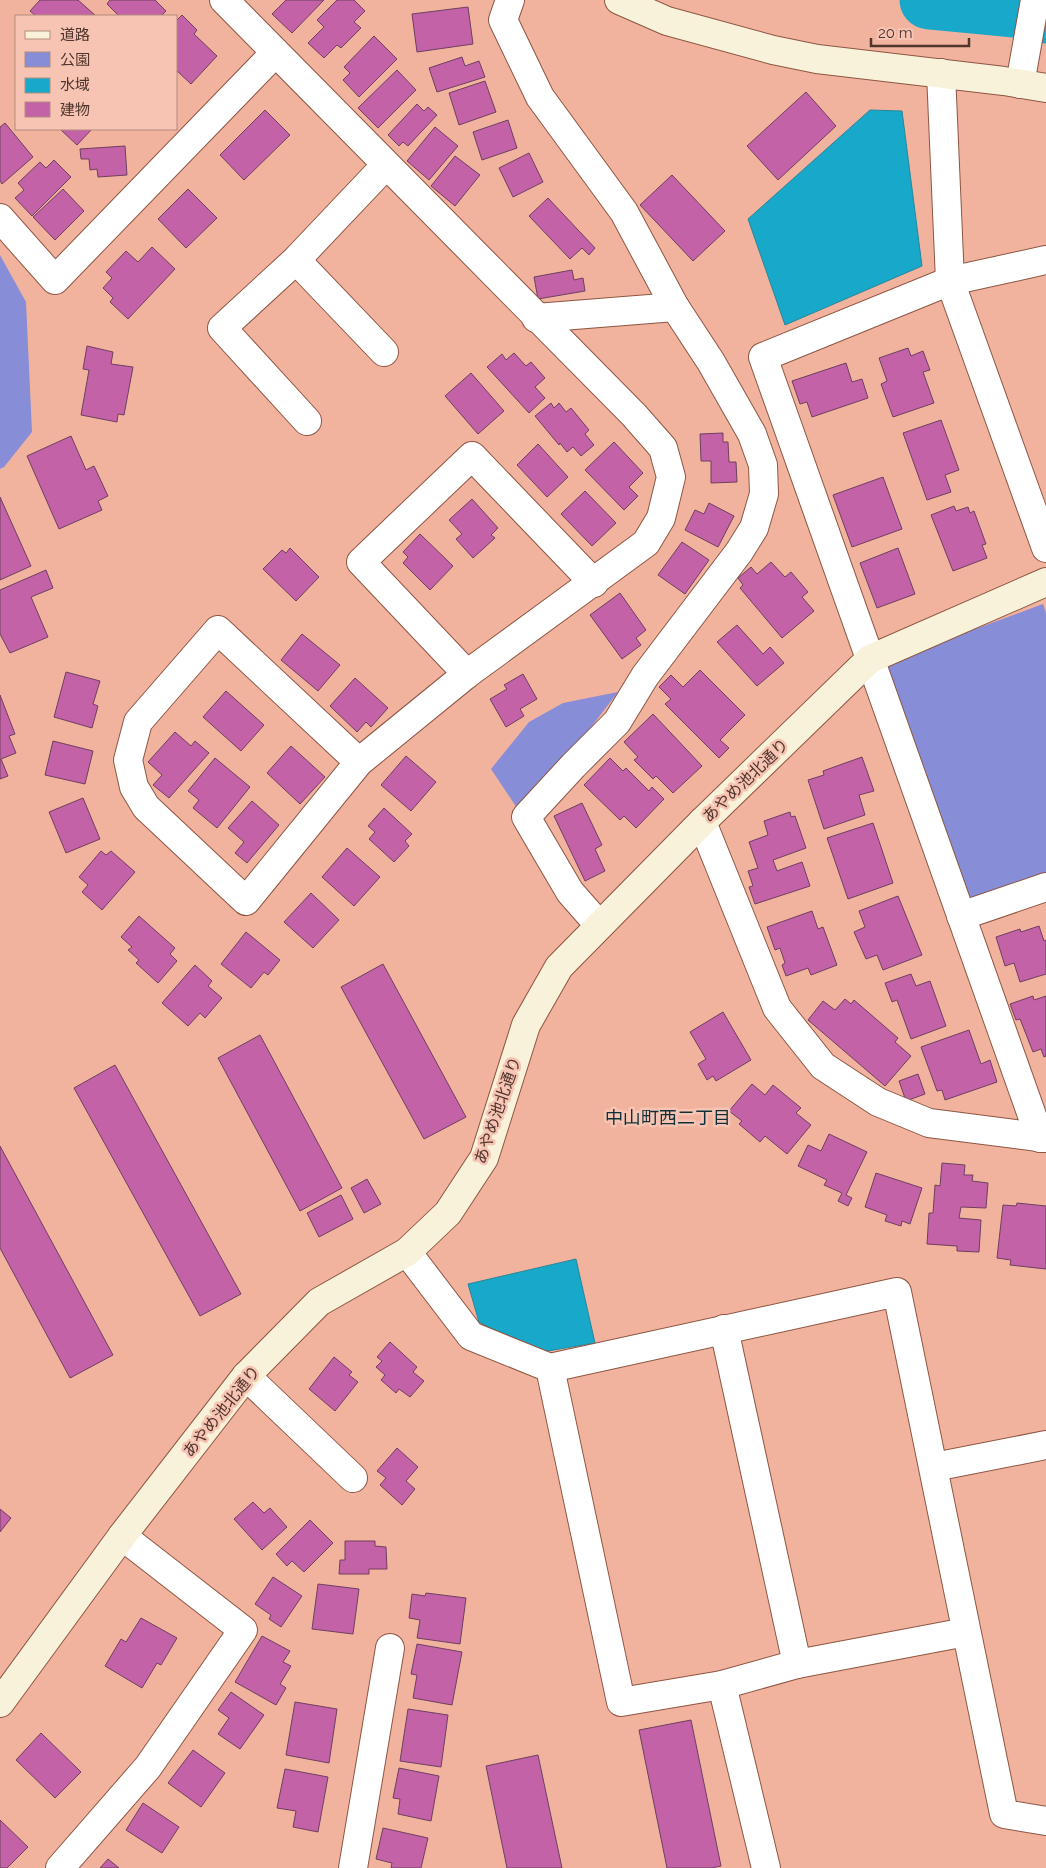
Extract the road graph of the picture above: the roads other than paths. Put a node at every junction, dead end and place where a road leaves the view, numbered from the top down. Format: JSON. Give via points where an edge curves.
{"nodes":[{"id":1,"x":224,"y":0,"type":"edge"},
{"id":2,"x":510,"y":0,"type":"edge"},
{"id":3,"x":619,"y":0,"type":"edge"},
{"id":4,"x":1035,"y":0,"type":"edge"},
{"id":5,"x":275,"y":53,"type":"junction"},
{"id":6,"x":941,"y":73,"type":"junction"},
{"id":7,"x":1020,"y":84,"type":"junction"},
{"id":8,"x":1046,"y":88,"type":"edge"},
{"id":9,"x":386,"y":165,"type":"junction"},
{"id":10,"x":0,"y":218,"type":"edge"},
{"id":11,"x":296,"y":260,"type":"junction"},
{"id":12,"x":1046,"y":260,"type":"edge"},
{"id":13,"x":950,"y":281,"type":"junction"},
{"id":14,"x":675,"y":307,"type":"junction"},
{"id":15,"x":536,"y":318,"type":"junction"},
{"id":16,"x":384,"y":352,"type":"dead end"},
{"id":17,"x":307,"y":421,"type":"dead end"},
{"id":18,"x":1046,"y":548,"type":"edge"},
{"id":19,"x":1046,"y":582,"type":"edge"},
{"id":20,"x":594,"y":583,"type":"junction"},
{"id":21,"x":870,"y":659,"type":"junction"},
{"id":22,"x":467,"y":674,"type":"junction"},
{"id":23,"x":359,"y":762,"type":"junction"},
{"id":24,"x":702,"y":822,"type":"junction"},
{"id":25,"x":1046,"y":887,"type":"edge"},
{"id":26,"x":961,"y":916,"type":"junction"},
{"id":27,"x":592,"y":918,"type":"dead end"},
{"id":28,"x":1043,"y":1138,"type":"edge"},
{"id":29,"x":407,"y":1252,"type":"junction"},
{"id":30,"x":724,"y":1329,"type":"junction"},
{"id":31,"x":550,"y":1368,"type":"junction"},
{"id":32,"x":246,"y":1376,"type":"junction"},
{"id":33,"x":1046,"y":1445,"type":"edge"},
{"id":34,"x":934,"y":1467,"type":"junction"},
{"id":35,"x":353,"y":1478,"type":"dead end"},
{"id":36,"x":122,"y":1536,"type":"junction"},
{"id":37,"x":966,"y":1632,"type":"junction"},
{"id":38,"x":390,"y":1648,"type":"dead end"},
{"id":39,"x":797,"y":1664,"type":"junction"},
{"id":40,"x":722,"y":1685,"type":"junction"},
{"id":41,"x":0,"y":1703,"type":"edge"},
{"id":42,"x":1046,"y":1821,"type":"edge"},
{"id":43,"x":60,"y":1868,"type":"edge"},
{"id":44,"x":353,"y":1868,"type":"edge"},
{"id":45,"x":766,"y":1868,"type":"edge"}],
"edges":[{"from":1,"to":5,"type":"street"},
{"from":2,"to":14,"type":"street","via":[[503,20],[540,98],[624,212]]},
{"from":3,"to":6,"type":"street","via":[[667,21],[773,50],[817,59]]},
{"from":4,"to":7,"type":"street"},
{"from":5,"to":9,"type":"street"},
{"from":5,"to":10,"type":"street","via":[[55,280]]},
{"from":6,"to":7,"type":"street"},
{"from":6,"to":13,"type":"street"},
{"from":7,"to":8,"type":"street"},
{"from":9,"to":11,"type":"street"},
{"from":9,"to":15,"type":"street"},
{"from":11,"to":16,"type":"street"},
{"from":11,"to":17,"type":"street","via":[[222,328]]},
{"from":12,"to":13,"type":"street"},
{"from":13,"to":18,"type":"street"},
{"from":13,"to":21,"type":"street","via":[[763,357]]},
{"from":14,"to":15,"type":"street"},
{"from":14,"to":27,"type":"street","via":[[752,434],[763,465],[764,494],[754,528],[739,552],[645,676],[617,722],[526,817],[570,892]]},
{"from":15,"to":20,"type":"street","via":[[663,448],[671,478],[661,518],[646,543]]},
{"from":19,"to":21,"type":"street","name":"あやめ池北通り"},
{"from":20,"to":22,"type":"street"},
{"from":20,"to":22,"type":"street","via":[[472,456],[360,562]]},
{"from":21,"to":24,"type":"street","name":"あやめ池北通り"},
{"from":21,"to":26,"type":"street"},
{"from":22,"to":23,"type":"street"},
{"from":23,"to":23,"type":"street","via":[[218,630],[138,722],[128,760],[134,787],[146,807],[246,901]]},
{"from":24,"to":28,"type":"street","via":[[776,1008],[823,1066],[878,1102],[929,1123]]},
{"from":24,"to":29,"type":"street","name":"あやめ池北通り","via":[[558,967],[526,1025],[484,1158],[448,1213]]},
{"from":25,"to":26,"type":"street"},
{"from":26,"to":28,"type":"street"},
{"from":29,"to":31,"type":"street","via":[[471,1336]]},
{"from":29,"to":32,"type":"street","name":"あやめ池北通り","via":[[320,1302]]},
{"from":30,"to":31,"type":"street"},
{"from":30,"to":34,"type":"street","via":[[897,1292]]},
{"from":30,"to":39,"type":"street"},
{"from":31,"to":40,"type":"street","via":[[621,1702]]},
{"from":32,"to":35,"type":"street"},
{"from":32,"to":36,"type":"street","name":"あやめ池北通り"},
{"from":33,"to":34,"type":"street"},
{"from":34,"to":37,"type":"street"},
{"from":36,"to":41,"type":"street","name":"あやめ池北通り"},
{"from":36,"to":43,"type":"street","via":[[243,1630],[148,1767]]},
{"from":37,"to":39,"type":"street"},
{"from":37,"to":42,"type":"street","via":[[1004,1814]]},
{"from":38,"to":44,"type":"street"},
{"from":39,"to":40,"type":"street"},
{"from":40,"to":45,"type":"street"}]}
